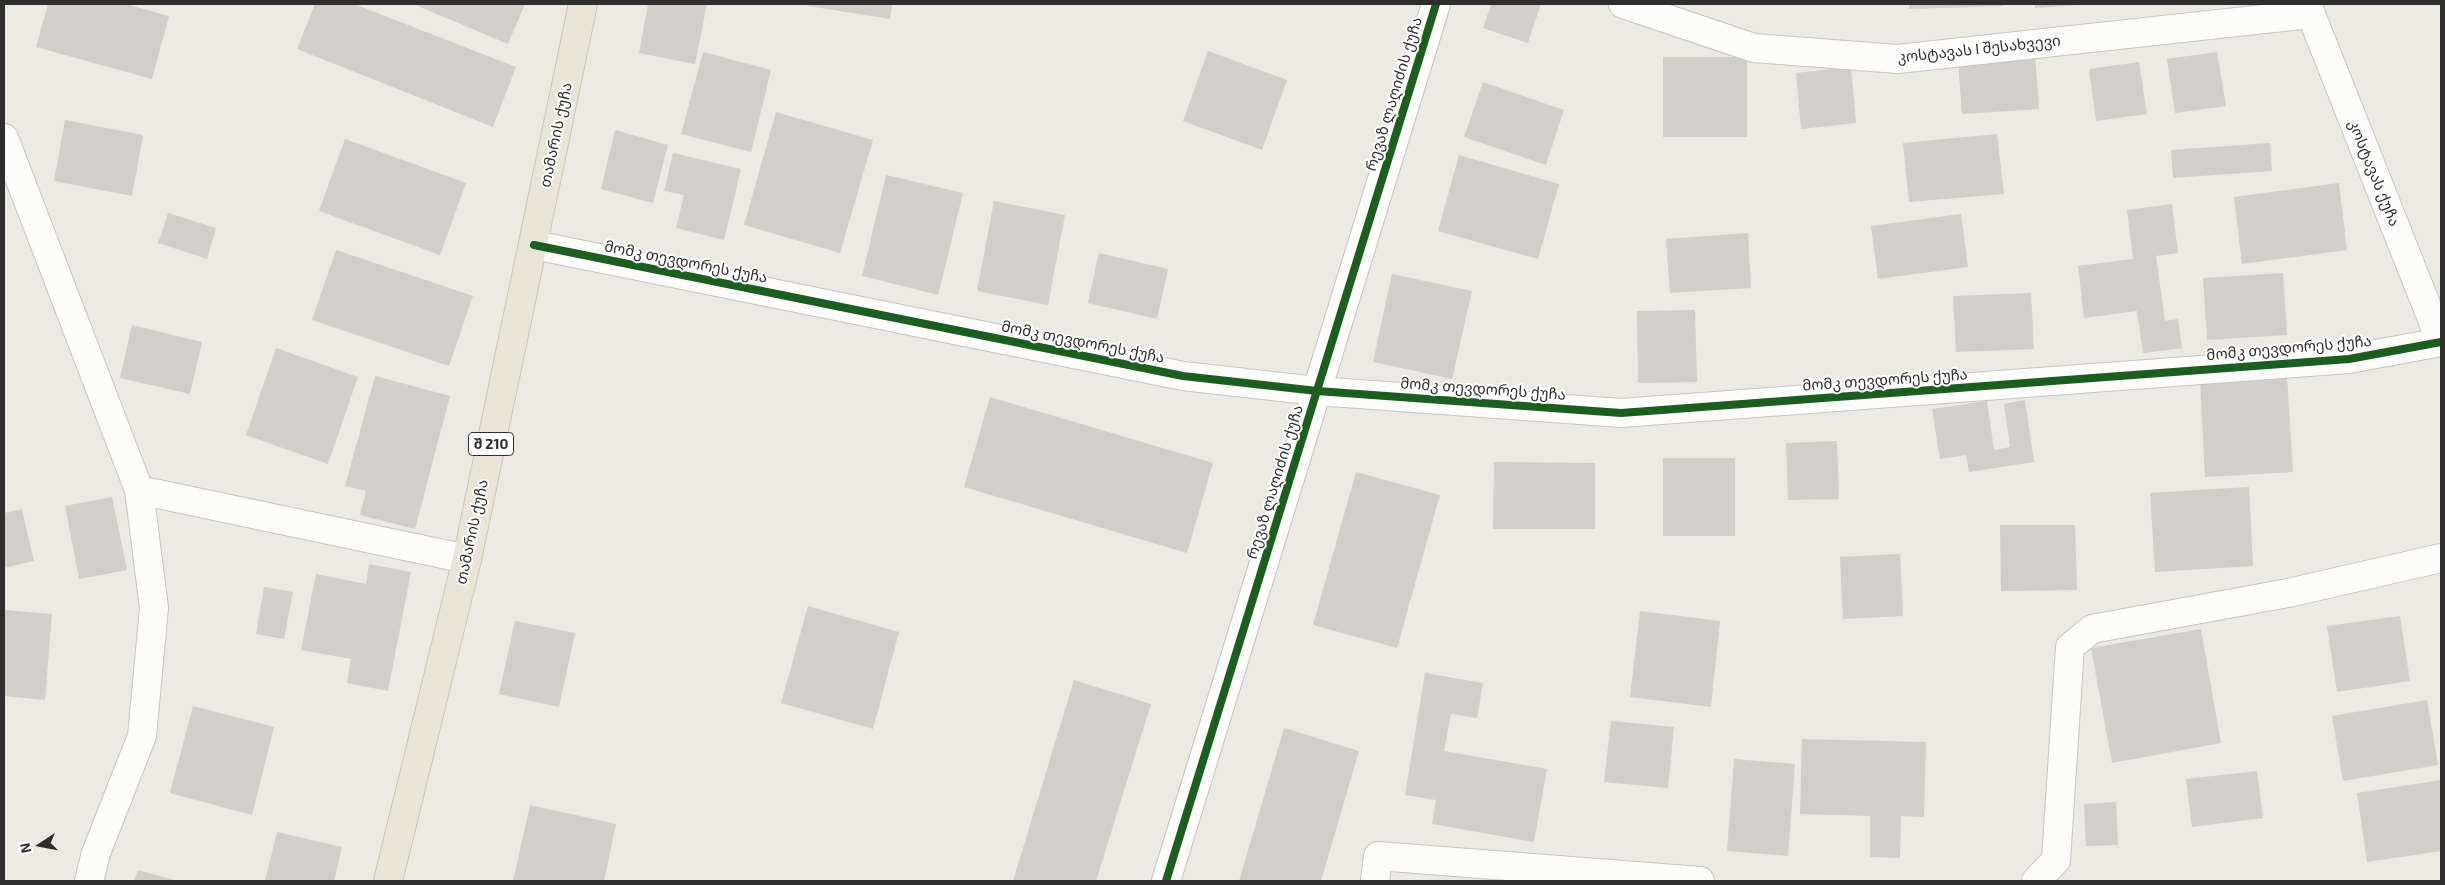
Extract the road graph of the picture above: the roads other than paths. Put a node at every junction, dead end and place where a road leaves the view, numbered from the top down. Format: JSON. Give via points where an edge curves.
{"nodes":[{"id":1,"x":583,"y":4,"type":"edge"},
{"id":2,"x":1436,"y":4,"type":"edge"},
{"id":3,"x":1623,"y":4,"type":"edge"},
{"id":4,"x":2308,"y":9,"type":"edge"},
{"id":5,"x":4,"y":138,"type":"edge"},
{"id":6,"x":534,"y":245,"type":"junction"},
{"id":7,"x":2441,"y":342,"type":"edge"},
{"id":8,"x":1317,"y":391,"type":"junction"},
{"id":9,"x":139,"y":490,"type":"junction"},
{"id":10,"x":2441,"y":558,"type":"edge"},
{"id":11,"x":467,"y":559,"type":"junction"},
{"id":12,"x":89,"y":881,"type":"edge"},
{"id":13,"x":388,"y":881,"type":"edge"},
{"id":14,"x":1166,"y":881,"type":"edge"},
{"id":15,"x":1375,"y":881,"type":"edge"},
{"id":16,"x":1700,"y":881,"type":"edge"},
{"id":17,"x":2036,"y":881,"type":"edge"}],
"edges":[{"from":1,"to":6,"type":"main road","name":"თამარის ქუჩა","number":"შ 210"},
{"from":2,"to":8,"type":"street","name":"რევაზ ლაღიძის ქუჩა"},
{"from":3,"to":4,"type":"street","name":"კოსტავას I შესახვევი","via":[[1754,48],[1898,59]]},
{"from":4,"to":7,"type":"street","name":"კოსტავას ქუჩა"},
{"from":5,"to":9,"type":"street"},
{"from":6,"to":8,"type":"street","name":"მომკ თევდორეს ქუჩა","via":[[1183,376]]},
{"from":6,"to":11,"type":"main road","name":"თამარის ქუჩა","number":"შ 210"},
{"from":7,"to":8,"type":"street","name":"მომკ თევდორეს ქუჩა","via":[[2349,359],[1621,413]]},
{"from":8,"to":14,"type":"street","name":"რევაზ ლაღიძის ქუჩა"},
{"from":9,"to":11,"type":"street"},
{"from":9,"to":12,"type":"street","via":[[154,608],[142,736],[96,853]]},
{"from":10,"to":17,"type":"street","via":[[2288,593],[2092,629],[2070,647],[2056,860]]},
{"from":11,"to":13,"type":"main road","name":"თამარის ქუჩა","number":"შ 210"},
{"from":15,"to":16,"type":"street","via":[[1378,856]]}]}
